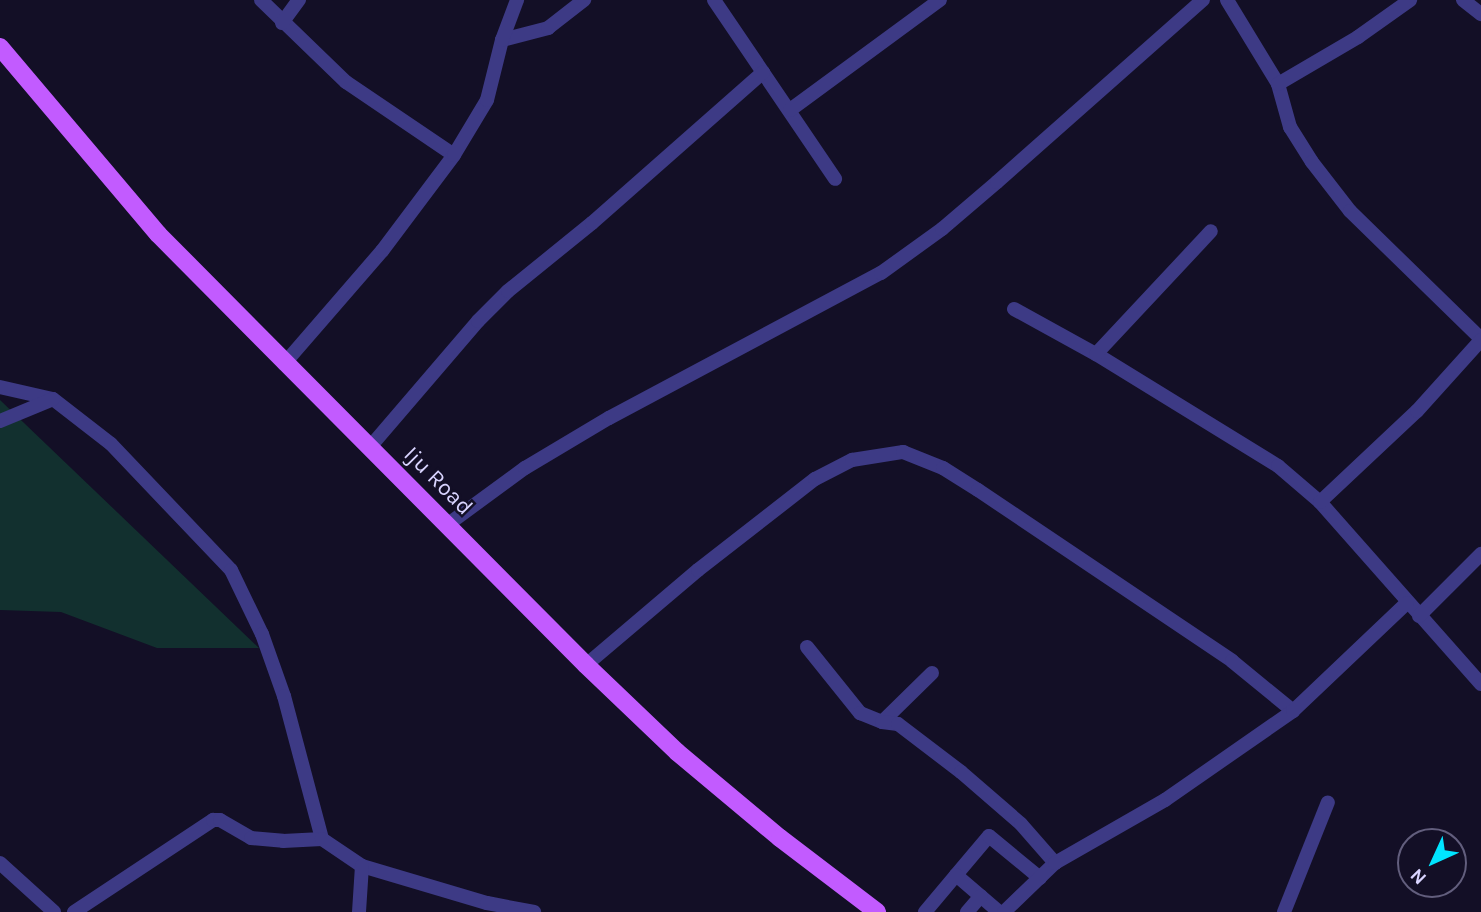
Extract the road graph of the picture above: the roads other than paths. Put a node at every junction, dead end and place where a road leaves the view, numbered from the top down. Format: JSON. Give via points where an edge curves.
{"nodes":[{"id":1,"x":261,"y":0,"type":"edge"},
{"id":2,"x":299,"y":0,"type":"edge"},
{"id":3,"x":517,"y":0,"type":"edge"},
{"id":4,"x":584,"y":0,"type":"edge"},
{"id":5,"x":714,"y":0,"type":"edge"},
{"id":6,"x":940,"y":0,"type":"edge"},
{"id":7,"x":1203,"y":0,"type":"edge"},
{"id":8,"x":1227,"y":0,"type":"edge"},
{"id":9,"x":1410,"y":0,"type":"edge"},
{"id":10,"x":1464,"y":0,"type":"edge"},
{"id":11,"x":1481,"y":14,"type":"edge"},
{"id":12,"x":282,"y":23,"type":"junction"},
{"id":13,"x":502,"y":40,"type":"junction"},
{"id":14,"x":0,"y":47,"type":"edge"},
{"id":15,"x":763,"y":72,"type":"junction"},
{"id":16,"x":1278,"y":84,"type":"junction"},
{"id":17,"x":790,"y":110,"type":"junction"},
{"id":18,"x":454,"y":155,"type":"junction"},
{"id":19,"x":835,"y":179,"type":"dead end"},
{"id":20,"x":1211,"y":232,"type":"dead end"},
{"id":21,"x":1014,"y":309,"type":"dead end"},
{"id":22,"x":1481,"y":340,"type":"edge"},
{"id":23,"x":1096,"y":354,"type":"junction"},
{"id":24,"x":284,"y":364,"type":"junction"},
{"id":25,"x":0,"y":387,"type":"edge"},
{"id":26,"x":53,"y":399,"type":"junction"},
{"id":27,"x":0,"y":421,"type":"edge"},
{"id":28,"x":370,"y":447,"type":"junction"},
{"id":29,"x":1320,"y":502,"type":"junction"},
{"id":30,"x":447,"y":525,"type":"junction"},
{"id":31,"x":1481,"y":554,"type":"edge"},
{"id":32,"x":1406,"y":603,"type":"junction"},
{"id":33,"x":1419,"y":615,"type":"junction"},
{"id":34,"x":807,"y":646,"type":"dead end"},
{"id":35,"x":586,"y":665,"type":"junction"},
{"id":36,"x":932,"y":673,"type":"dead end"},
{"id":37,"x":1481,"y":684,"type":"edge"},
{"id":38,"x":1293,"y":711,"type":"junction"},
{"id":39,"x":882,"y":722,"type":"junction"},
{"id":40,"x":1328,"y":802,"type":"dead end"},
{"id":41,"x":322,"y":839,"type":"junction"},
{"id":42,"x":0,"y":863,"type":"edge"},
{"id":43,"x":1055,"y":863,"type":"junction"},
{"id":44,"x":362,"y":866,"type":"junction"},
{"id":45,"x":956,"y":875,"type":"junction"},
{"id":46,"x":1040,"y":878,"type":"junction"},
{"id":47,"x":981,"y":896,"type":"junction"},
{"id":48,"x":485,"y":907,"type":"edge"},
{"id":49,"x":54,"y":912,"type":"edge"},
{"id":50,"x":74,"y":912,"type":"edge"},
{"id":51,"x":359,"y":912,"type":"edge"},
{"id":52,"x":534,"y":912,"type":"edge"},
{"id":53,"x":877,"y":912,"type":"edge"},
{"id":54,"x":925,"y":912,"type":"edge"},
{"id":55,"x":967,"y":912,"type":"edge"},
{"id":56,"x":1002,"y":912,"type":"edge"},
{"id":57,"x":1283,"y":912,"type":"edge"}],
"edges":[{"from":1,"to":12,"type":"street"},
{"from":2,"to":12,"type":"street"},
{"from":3,"to":13,"type":"street"},
{"from":4,"to":13,"type":"street","via":[[548,28]]},
{"from":5,"to":15,"type":"street"},
{"from":6,"to":17,"type":"street"},
{"from":7,"to":30,"type":"street","via":[[942,229],[881,274],[609,418],[526,468]]},
{"from":8,"to":16,"type":"street"},
{"from":9,"to":16,"type":"street"},
{"from":10,"to":11,"type":"street"},
{"from":12,"to":18,"type":"street","via":[[346,82]]},
{"from":13,"to":18,"type":"street","via":[[487,100]]},
{"from":14,"to":24,"type":"main road","name":"Iju Road","via":[[158,234]]},
{"from":15,"to":17,"type":"street"},
{"from":15,"to":28,"type":"street","via":[[508,291]]},
{"from":16,"to":22,"type":"street","via":[[1290,127],[1350,211]]},
{"from":17,"to":19,"type":"street"},
{"from":18,"to":24,"type":"street","via":[[382,251]]},
{"from":20,"to":23,"type":"street"},
{"from":21,"to":23,"type":"street"},
{"from":22,"to":29,"type":"street","via":[[1417,411]]},
{"from":23,"to":29,"type":"street","via":[[1278,466]]},
{"from":24,"to":28,"type":"main road","name":"Iju Road"},
{"from":25,"to":26,"type":"street"},
{"from":26,"to":27,"type":"street"},
{"from":26,"to":41,"type":"street","via":[[111,444],[231,570],[262,634],[284,696]]},
{"from":28,"to":30,"type":"main road","name":"Iju Road"},
{"from":29,"to":32,"type":"street"},
{"from":30,"to":35,"type":"main road","name":"Iju Road"},
{"from":31,"to":33,"type":"street"},
{"from":32,"to":33,"type":"street"},
{"from":32,"to":38,"type":"street"},
{"from":33,"to":37,"type":"street"},
{"from":34,"to":39,"type":"street","via":[[860,713]]},
{"from":35,"to":38,"type":"street","via":[[815,479],[852,460],[902,452],[943,468],[978,490],[1232,661]]},
{"from":35,"to":53,"type":"main road","name":"Iju Road","via":[[677,752]]},
{"from":36,"to":39,"type":"street"},
{"from":38,"to":43,"type":"street","via":[[1165,800]]},
{"from":39,"to":43,"type":"street","via":[[898,724],[961,772],[1021,824]]},
{"from":40,"to":57,"type":"street"},
{"from":41,"to":44,"type":"street"},
{"from":41,"to":50,"type":"street","via":[[251,838],[213,820]]},
{"from":42,"to":49,"type":"street"},
{"from":43,"to":46,"type":"street"},
{"from":44,"to":48,"type":"street"},
{"from":44,"to":51,"type":"street"},
{"from":45,"to":46,"type":"street","via":[[989,836]]},
{"from":45,"to":47,"type":"street"},
{"from":45,"to":54,"type":"street"},
{"from":46,"to":56,"type":"street"},
{"from":47,"to":55,"type":"street"},
{"from":47,"to":56,"type":"street"},
{"from":48,"to":52,"type":"street"}]}
